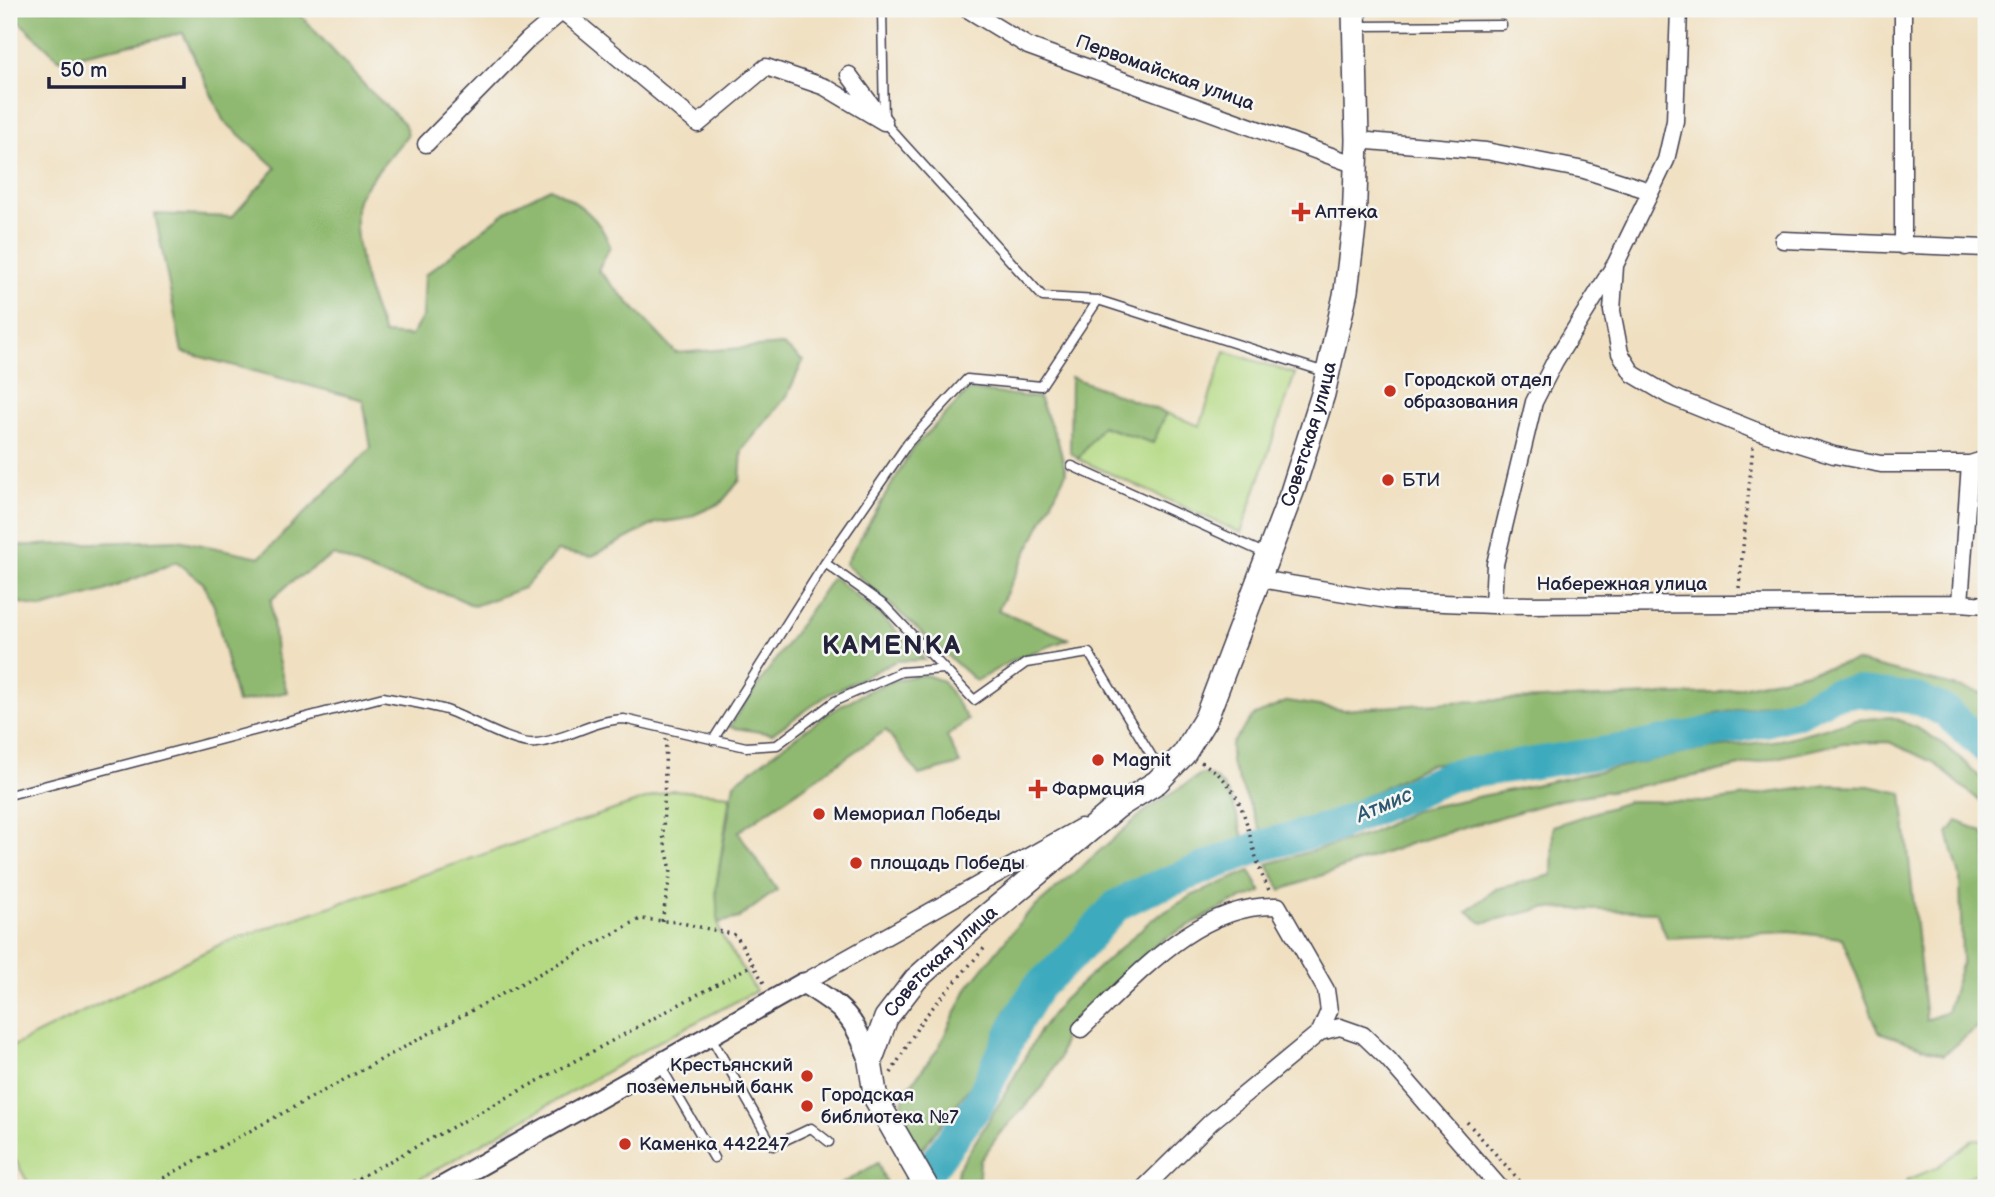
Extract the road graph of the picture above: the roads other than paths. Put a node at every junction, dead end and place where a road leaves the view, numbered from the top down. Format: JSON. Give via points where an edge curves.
{"nodes":[{"id":1,"x":882,"y":9,"type":"edge"},
{"id":2,"x":967,"y":9,"type":"edge"},
{"id":3,"x":1679,"y":9,"type":"edge"},
{"id":4,"x":1903,"y":9,"type":"edge"},
{"id":5,"x":562,"y":10,"type":"edge"},
{"id":6,"x":1354,"y":17,"type":"edge"},
{"id":7,"x":1502,"y":25,"type":"dead end"},
{"id":8,"x":849,"y":75,"type":"dead end"},
{"id":9,"x":884,"y":122,"type":"junction"},
{"id":10,"x":1357,"y":141,"type":"junction"},
{"id":11,"x":426,"y":144,"type":"dead end"},
{"id":12,"x":1356,"y":165,"type":"junction"},
{"id":13,"x":1650,"y":191,"type":"junction"},
{"id":14,"x":1783,"y":240,"type":"dead end"},
{"id":15,"x":1903,"y":246,"type":"junction"},
{"id":16,"x":1986,"y":248,"type":"edge"},
{"id":17,"x":1616,"y":263,"type":"junction"},
{"id":18,"x":1098,"y":300,"type":"junction"},
{"id":19,"x":1328,"y":373,"type":"junction"},
{"id":20,"x":1986,"y":459,"type":"edge"},
{"id":21,"x":1970,"y":464,"type":"junction"},
{"id":22,"x":1072,"y":466,"type":"dead end"},
{"id":23,"x":1268,"y":555,"type":"junction"},
{"id":24,"x":825,"y":563,"type":"junction"},
{"id":25,"x":1260,"y":579,"type":"junction"},
{"id":26,"x":1960,"y":603,"type":"junction"},
{"id":27,"x":1493,"y":605,"type":"junction"},
{"id":28,"x":1986,"y":605,"type":"edge"},
{"id":29,"x":944,"y":669,"type":"junction"},
{"id":30,"x":713,"y":740,"type":"junction"},
{"id":31,"x":1164,"y":775,"type":"junction"},
{"id":32,"x":9,"y":795,"type":"edge"},
{"id":33,"x":1117,"y":807,"type":"junction"},
{"id":34,"x":803,"y":984,"type":"junction"},
{"id":35,"x":1081,"y":1029,"type":"dead end"},
{"id":36,"x":1320,"y":1032,"type":"junction"},
{"id":37,"x":709,"y":1034,"type":"junction"},
{"id":38,"x":870,"y":1062,"type":"junction"},
{"id":39,"x":659,"y":1063,"type":"junction"},
{"id":40,"x":829,"y":1142,"type":"dead end"},
{"id":41,"x":714,"y":1158,"type":"dead end"},
{"id":42,"x":440,"y":1188,"type":"edge"},
{"id":43,"x":927,"y":1188,"type":"edge"},
{"id":44,"x":1144,"y":1188,"type":"edge"},
{"id":45,"x":1500,"y":1188,"type":"edge"}],
"edges":[{"from":1,"to":9,"type":"lane"},
{"from":2,"to":12,"type":"street","name":"Первомайская улица","via":[[1028,46]]},
{"from":3,"to":13,"type":"street","via":[[1675,121],[1666,160]]},
{"from":4,"to":15,"type":"street"},
{"from":5,"to":9,"type":"street","via":[[698,124],[766,67],[825,87]]},
{"from":5,"to":11,"type":"street"},
{"from":6,"to":7,"type":"lane"},
{"from":6,"to":10,"type":"main road","name":"Советская улица"},
{"from":8,"to":9,"type":"street"},
{"from":9,"to":18,"type":"lane","via":[[1043,296]]},
{"from":10,"to":12,"type":"main road","name":"Советская улица"},
{"from":10,"to":13,"type":"street","via":[[1486,151],[1584,170]]},
{"from":12,"to":19,"type":"main road","name":"Советская улица","via":[[1346,291]]},
{"from":13,"to":17,"type":"street"},
{"from":14,"to":15,"type":"street"},
{"from":15,"to":16,"type":"street"},
{"from":17,"to":21,"type":"street","via":[[1612,311],[1620,353],[1633,374],[1670,396],[1754,430],[1834,454],[1881,464]]},
{"from":17,"to":27,"type":"street","via":[[1534,402],[1495,564]]},
{"from":18,"to":19,"type":"lane"},
{"from":18,"to":24,"type":"lane","via":[[1041,386],[967,379],[908,443]]},
{"from":19,"to":23,"type":"main road","name":"Советская улица"},
{"from":20,"to":21,"type":"street"},
{"from":21,"to":26,"type":"street"},
{"from":22,"to":23,"type":"lane"},
{"from":23,"to":25,"type":"main road","name":"Советская улица"},
{"from":24,"to":29,"type":"lane","via":[[884,605]]},
{"from":24,"to":30,"type":"lane"},
{"from":25,"to":27,"type":"street","name":"Набережная улица","via":[[1393,601]]},
{"from":25,"to":31,"type":"main road","name":"Советская улица","via":[[1206,718],[1184,754]]},
{"from":26,"to":27,"type":"street","name":"Набережная улица"},
{"from":26,"to":28,"type":"street","name":"Набережная улица"},
{"from":29,"to":30,"type":"lane","via":[[901,672],[835,701],[776,745],[746,747]]},
{"from":29,"to":31,"type":"lane","via":[[974,700],[1026,663],[1089,653]]},
{"from":30,"to":32,"type":"lane","via":[[609,719],[535,744],[514,741],[444,709],[383,697]]},
{"from":31,"to":33,"type":"main road","name":"Советская улица"},
{"from":33,"to":34,"type":"street","name":"Советская улица"},
{"from":33,"to":38,"type":"main road","name":"Советская улица","via":[[916,979],[886,1018]]},
{"from":34,"to":37,"type":"street","name":"Советская улица"},
{"from":34,"to":38,"type":"street","via":[[836,1003],[859,1031]]},
{"from":35,"to":36,"type":"street","via":[[1153,961],[1209,921],[1241,908],[1278,906],[1326,990],[1329,1012]]},
{"from":36,"to":44,"type":"street","via":[[1210,1122]]},
{"from":36,"to":45,"type":"street","via":[[1340,1027],[1363,1035]]},
{"from":37,"to":39,"type":"street","name":"Советская улица"},
{"from":37,"to":40,"type":"lane","via":[[773,1146],[811,1128]]},
{"from":38,"to":43,"type":"main road","via":[[876,1099]]},
{"from":39,"to":41,"type":"lane"},
{"from":39,"to":42,"type":"street","name":"Советская улица"}]}
